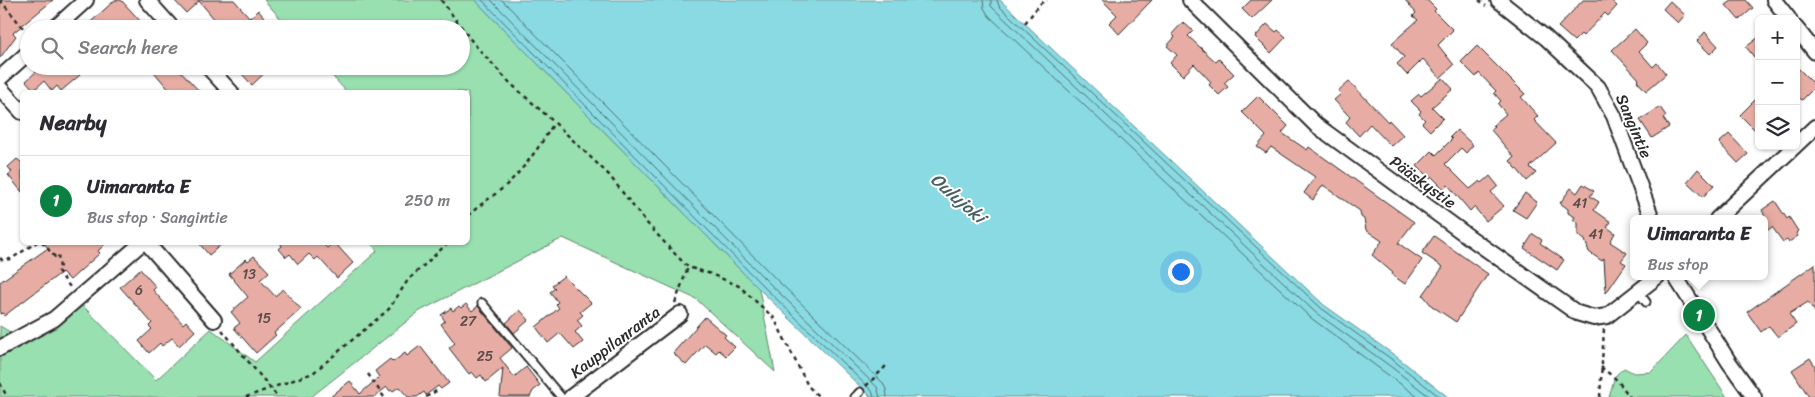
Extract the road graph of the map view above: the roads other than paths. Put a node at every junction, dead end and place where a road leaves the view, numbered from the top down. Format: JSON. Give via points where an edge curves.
{"nodes":[{"id":1,"x":86,"y":0,"type":"edge"},
{"id":2,"x":147,"y":0,"type":"edge"},
{"id":3,"x":1190,"y":0,"type":"edge"},
{"id":4,"x":1774,"y":0,"type":"edge"},
{"id":5,"x":1492,"y":3,"type":"edge"},
{"id":6,"x":1786,"y":15,"type":"edge"},
{"id":7,"x":64,"y":20,"type":"edge"},
{"id":8,"x":165,"y":20,"type":"edge"},
{"id":9,"x":1800,"y":33,"type":"edge"},
{"id":10,"x":1815,"y":52,"type":"edge"},
{"id":11,"x":20,"y":60,"type":"edge"},
{"id":12,"x":215,"y":75,"type":"edge"},
{"id":13,"x":0,"y":78,"type":"edge"},
{"id":14,"x":0,"y":88,"type":"edge"},
{"id":15,"x":229,"y":90,"type":"edge"},
{"id":16,"x":20,"y":110,"type":"edge"},
{"id":17,"x":1815,"y":127,"type":"edge"},
{"id":18,"x":1800,"y":142,"type":"edge"},
{"id":19,"x":1792,"y":150,"type":"edge"},
{"id":20,"x":1651,"y":215,"type":"edge"},
{"id":21,"x":1721,"y":215,"type":"edge"},
{"id":22,"x":141,"y":245,"type":"edge"},
{"id":23,"x":148,"y":245,"type":"edge"},
{"id":24,"x":1655,"y":280,"type":"edge"},
{"id":25,"x":1677,"y":280,"type":"edge"},
{"id":26,"x":482,"y":303,"type":"dead end"},
{"id":27,"x":680,"y":314,"type":"road end"},
{"id":28,"x":214,"y":320,"type":"road end"},
{"id":29,"x":0,"y":348,"type":"edge"},
{"id":30,"x":561,"y":397,"type":"edge"},
{"id":31,"x":571,"y":397,"type":"edge"},
{"id":32,"x":1754,"y":397,"type":"edge"}],
"edges":[{"from":1,"to":7,"type":"street"},
{"from":2,"to":8,"type":"street"},
{"from":3,"to":24,"type":"street","name":"Pääskystie","via":[[1316,125],[1469,238],[1578,313],[1594,318],[1607,316],[1642,297]]},
{"from":4,"to":6,"type":"street"},
{"from":5,"to":20,"type":"street","name":"Sangintie","via":[[1546,38],[1598,87],[1614,116]]},
{"from":9,"to":10,"type":"street"},
{"from":11,"to":13,"type":"street"},
{"from":12,"to":15,"type":"street"},
{"from":14,"to":16,"type":"street"},
{"from":17,"to":18,"type":"street"},
{"from":19,"to":21,"type":"street"},
{"from":22,"to":29,"type":"street","via":[[54,319]]},
{"from":23,"to":28,"type":"street"},
{"from":25,"to":32,"type":"street"},
{"from":26,"to":30,"type":"lane"},
{"from":27,"to":31,"type":"street","name":"Kauppilanranta"}]}
